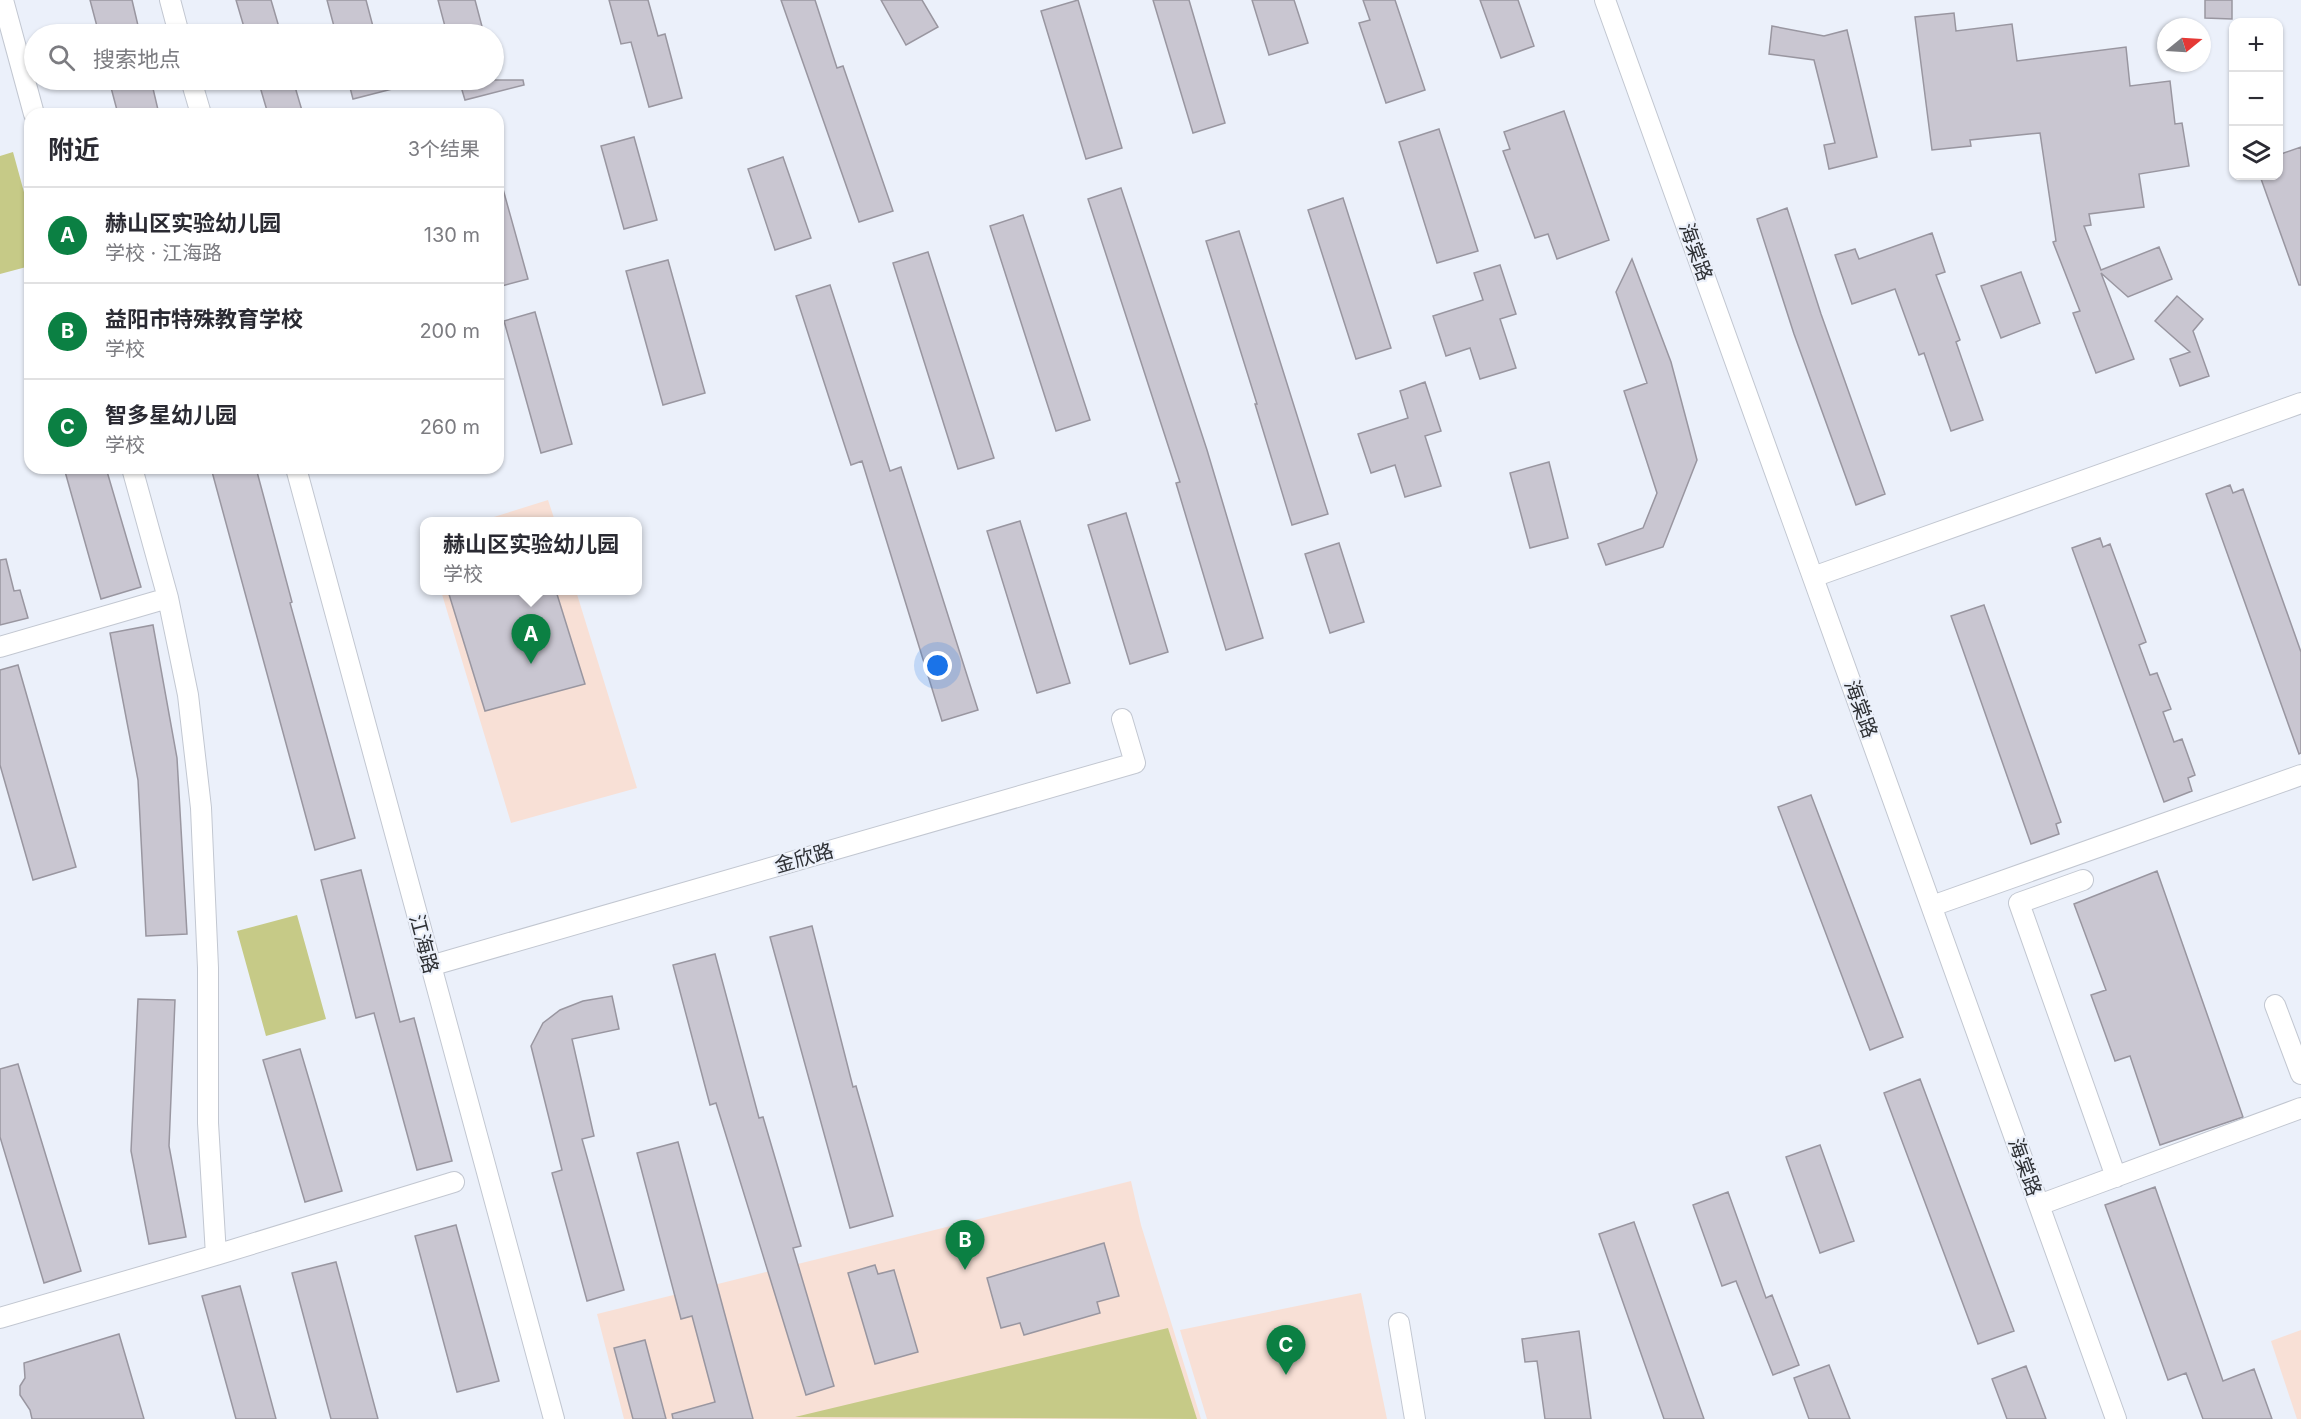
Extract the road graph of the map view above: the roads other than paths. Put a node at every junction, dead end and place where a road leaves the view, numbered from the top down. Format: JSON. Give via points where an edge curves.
{"nodes":[{"id":1,"x":3,"y":0,"type":"edge"},
{"id":2,"x":170,"y":0,"type":"edge"},
{"id":3,"x":1605,"y":0,"type":"edge"},
{"id":4,"x":176,"y":24,"type":"edge"},
{"id":5,"x":24,"y":77,"type":"edge"},
{"id":6,"x":27,"y":90,"type":"edge"},
{"id":7,"x":194,"y":90,"type":"edge"},
{"id":8,"x":32,"y":108,"type":"edge"},
{"id":9,"x":199,"y":108,"type":"edge"},
{"id":10,"x":2301,"y":403,"type":"edge"},
{"id":11,"x":134,"y":474,"type":"edge"},
{"id":12,"x":298,"y":474,"type":"edge"},
{"id":13,"x":1813,"y":577,"type":"junction"},
{"id":14,"x":168,"y":598,"type":"junction"},
{"id":15,"x":0,"y":647,"type":"edge"},
{"id":16,"x":1122,"y":719,"type":"dead end"},
{"id":17,"x":2301,"y":775,"type":"edge"},
{"id":18,"x":2083,"y":880,"type":"dead end"},
{"id":19,"x":1932,"y":906,"type":"junction"},
{"id":20,"x":430,"y":966,"type":"junction"},
{"id":21,"x":2275,"y":1005,"type":"dead end"},
{"id":22,"x":2301,"y":1074,"type":"edge"},
{"id":23,"x":2301,"y":1108,"type":"edge"},
{"id":24,"x":2116,"y":1177,"type":"junction"},
{"id":25,"x":454,"y":1182,"type":"dead end"},
{"id":26,"x":2039,"y":1205,"type":"junction"},
{"id":27,"x":216,"y":1255,"type":"junction"},
{"id":28,"x":0,"y":1318,"type":"edge"},
{"id":29,"x":1399,"y":1323,"type":"dead end"},
{"id":30,"x":554,"y":1419,"type":"edge"},
{"id":31,"x":1415,"y":1419,"type":"edge"},
{"id":32,"x":2116,"y":1419,"type":"edge"}],
"edges":[{"from":1,"to":5,"type":"street"},
{"from":2,"to":4,"type":"street"},
{"from":3,"to":13,"type":"street","name":"海棠路"},
{"from":6,"to":8,"type":"street"},
{"from":7,"to":9,"type":"street"},
{"from":10,"to":13,"type":"street"},
{"from":11,"to":14,"type":"street"},
{"from":12,"to":20,"type":"street","name":"江海路"},
{"from":13,"to":19,"type":"street","name":"海棠路"},
{"from":14,"to":15,"type":"street"},
{"from":14,"to":27,"type":"street","via":[[188,695],[201,808],[208,968],[208,1123]]},
{"from":16,"to":20,"type":"street","name":"金欣路","via":[[1135,763]]},
{"from":17,"to":19,"type":"street"},
{"from":18,"to":24,"type":"street","via":[[2019,903]]},
{"from":19,"to":26,"type":"street","name":"海棠路"},
{"from":20,"to":30,"type":"street","name":"江海路"},
{"from":21,"to":22,"type":"street"},
{"from":23,"to":24,"type":"street"},
{"from":24,"to":26,"type":"street"},
{"from":25,"to":27,"type":"street"},
{"from":26,"to":32,"type":"street","name":"海棠路"},
{"from":27,"to":28,"type":"street"},
{"from":29,"to":31,"type":"street"}]}
